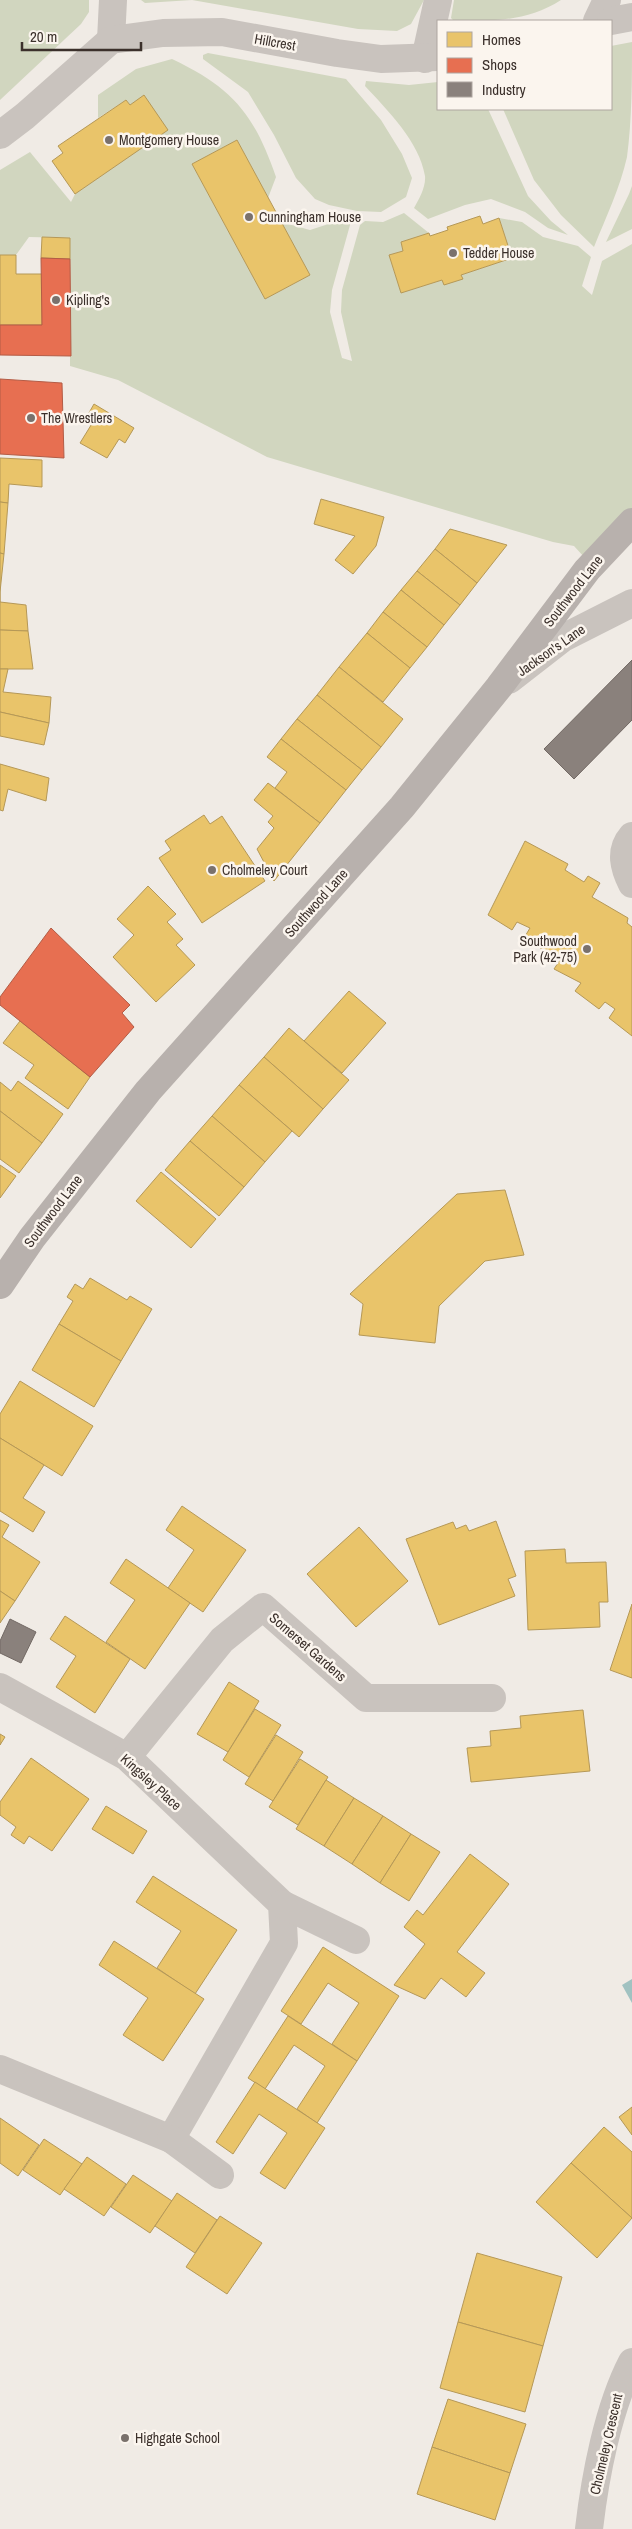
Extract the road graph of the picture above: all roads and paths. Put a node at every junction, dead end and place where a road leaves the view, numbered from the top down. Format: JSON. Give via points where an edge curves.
{"nodes":[{"id":1,"x":113,"y":0,"type":"edge"},
{"id":2,"x":438,"y":0,"type":"edge"},
{"id":3,"x":607,"y":0,"type":"edge"},
{"id":4,"x":632,"y":17,"type":"edge"},
{"id":5,"x":597,"y":20,"type":"edge"},
{"id":6,"x":612,"y":21,"type":"edge"},
{"id":7,"x":111,"y":40,"type":"junction"},
{"id":8,"x":432,"y":58,"type":"edge"},
{"id":9,"x":0,"y":135,"type":"edge"},
{"id":10,"x":632,"y":522,"type":"edge"},
{"id":11,"x":632,"y":603,"type":"edge"},
{"id":12,"x":499,"y":687,"type":"junction"},
{"id":13,"x":632,"y":836,"type":"edge"},
{"id":14,"x":632,"y":884,"type":"edge"},
{"id":15,"x":0,"y":1285,"type":"edge"},
{"id":16,"x":0,"y":1687,"type":"edge"},
{"id":17,"x":492,"y":1698,"type":"dead end"},
{"id":18,"x":127,"y":1757,"type":"junction"},
{"id":19,"x":282,"y":1904,"type":"junction"},
{"id":20,"x":356,"y":1940,"type":"dead end"},
{"id":21,"x":0,"y":2069,"type":"edge"},
{"id":22,"x":171,"y":2139,"type":"junction"},
{"id":23,"x":220,"y":2175,"type":"dead end"},
{"id":24,"x":632,"y":2362,"type":"edge"},
{"id":25,"x":589,"y":2529,"type":"edge"}],
"edges":[{"from":1,"to":7,"type":"street"},
{"from":2,"to":8,"type":"street"},
{"from":3,"to":5,"type":"street"},
{"from":4,"to":6,"type":"street"},
{"from":7,"to":8,"type":"street","name":"Hillcrest","via":[[163,33],[222,32],[381,59]]},
{"from":7,"to":9,"type":"street"},
{"from":10,"to":12,"type":"main road","name":"Southwood Lane","via":[[587,570]]},
{"from":11,"to":12,"type":"street","name":"Jackson's Lane","via":[[563,638]]},
{"from":12,"to":15,"type":"main road","name":"Southwood Lane","via":[[402,807],[148,1091],[38,1230]]},
{"from":13,"to":14,"type":"street","via":[[623,853],[624,867]]},
{"from":16,"to":18,"type":"street","name":"Kingsley Place"},
{"from":17,"to":18,"type":"street","name":"Somerset Gardens","via":[[366,1698],[263,1607],[222,1640]]},
{"from":18,"to":19,"type":"street","name":"Kingsley Place"},
{"from":19,"to":20,"type":"street","name":"Kingsley Place"},
{"from":19,"to":22,"type":"street","via":[[284,1943]]},
{"from":21,"to":22,"type":"street"},
{"from":22,"to":23,"type":"street"},
{"from":24,"to":25,"type":"street","name":"Cholmeley Crescent","via":[[619,2387],[593,2496]]}]}
